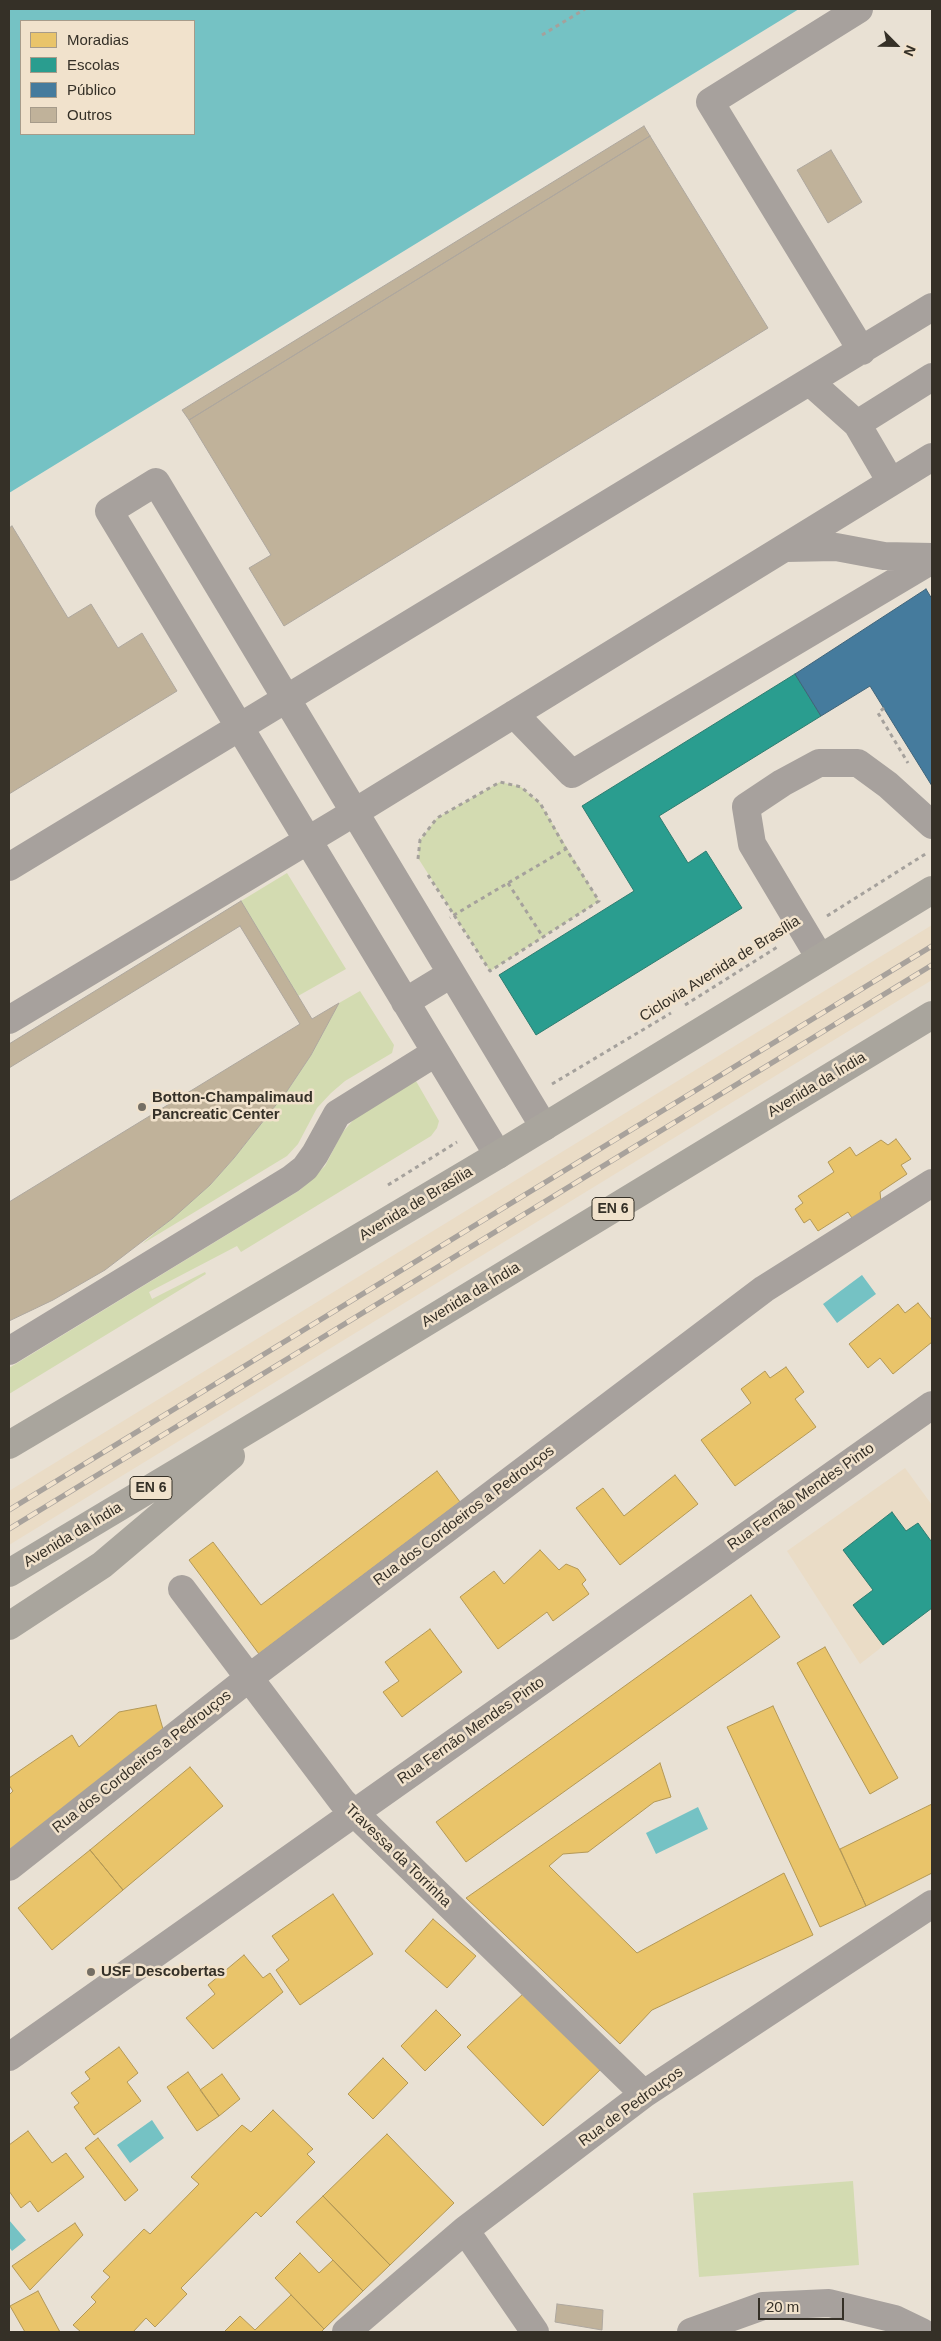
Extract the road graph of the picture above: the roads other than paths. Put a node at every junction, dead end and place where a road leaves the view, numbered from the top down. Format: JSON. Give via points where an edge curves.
{"nodes":[{"id":1,"x":859,"y":9,"type":"edge"},
{"id":2,"x":932,"y":307,"type":"edge"},
{"id":3,"x":862,"y":350,"type":"junction"},
{"id":4,"x":932,"y":378,"type":"edge"},
{"id":5,"x":810,"y":382,"type":"junction"},
{"id":6,"x":857,"y":424,"type":"junction"},
{"id":7,"x":932,"y":457,"type":"edge"},
{"id":8,"x":892,"y":482,"type":"junction"},
{"id":9,"x":784,"y":548,"type":"junction"},
{"id":10,"x":932,"y":558,"type":"edge"},
{"id":11,"x":286,"y":698,"type":"junction"},
{"id":12,"x":514,"y":714,"type":"junction"},
{"id":13,"x":240,"y":727,"type":"junction"},
{"id":14,"x":355,"y":812,"type":"junction"},
{"id":15,"x":932,"y":825,"type":"edge"},
{"id":16,"x":308,"y":840,"type":"junction"},
{"id":17,"x":9,"y":867,"type":"edge"},
{"id":18,"x":932,"y":890,"type":"edge"},
{"id":19,"x":820,"y":958,"type":"junction"},
{"id":20,"x":452,"y":974,"type":"junction"},
{"id":21,"x":405,"y":1002,"type":"junction"},
{"id":22,"x":932,"y":1015,"type":"edge"},
{"id":23,"x":9,"y":1020,"type":"edge"},
{"id":24,"x":435,"y":1053,"type":"junction"},
{"id":25,"x":544,"y":1127,"type":"junction"},
{"id":26,"x":498,"y":1155,"type":"junction"},
{"id":27,"x":932,"y":1183,"type":"edge"},
{"id":28,"x":9,"y":1351,"type":"edge"},
{"id":29,"x":293,"y":1404,"type":"junction"},
{"id":30,"x":932,"y":1405,"type":"edge"},
{"id":31,"x":9,"y":1446,"type":"edge"},
{"id":32,"x":9,"y":1573,"type":"edge"},
{"id":33,"x":182,"y":1590,"type":"dead end"},
{"id":34,"x":9,"y":1626,"type":"edge"},
{"id":35,"x":249,"y":1678,"type":"junction"},
{"id":36,"x":354,"y":1813,"type":"junction"},
{"id":37,"x":9,"y":1867,"type":"edge"},
{"id":38,"x":932,"y":1904,"type":"edge"},
{"id":39,"x":9,"y":2056,"type":"edge"},
{"id":40,"x":644,"y":2094,"type":"junction"},
{"id":41,"x":465,"y":2230,"type":"junction"},
{"id":42,"x":346,"y":2332,"type":"edge"},
{"id":43,"x":535,"y":2332,"type":"edge"},
{"id":44,"x":691,"y":2332,"type":"edge"},
{"id":45,"x":922,"y":2332,"type":"edge"}],
"edges":[{"from":1,"to":3,"type":"street","via":[[710,102]]},
{"from":2,"to":3,"type":"street"},
{"from":3,"to":5,"type":"street"},
{"from":4,"to":6,"type":"street"},
{"from":5,"to":6,"type":"street"},
{"from":5,"to":11,"type":"street"},
{"from":6,"to":8,"type":"street"},
{"from":7,"to":8,"type":"street"},
{"from":8,"to":9,"type":"street"},
{"from":9,"to":10,"type":"street","via":[[836,547],[884,556]]},
{"from":9,"to":12,"type":"street"},
{"from":10,"to":12,"type":"street","via":[[572,774]]},
{"from":11,"to":13,"type":"street"},
{"from":11,"to":13,"type":"street","via":[[156,482],[109,511]]},
{"from":11,"to":14,"type":"street"},
{"from":12,"to":14,"type":"street"},
{"from":13,"to":16,"type":"street"},
{"from":13,"to":17,"type":"street"},
{"from":14,"to":16,"type":"street"},
{"from":14,"to":20,"type":"street"},
{"from":15,"to":19,"type":"street","via":[[888,784],[858,763],[819,763],[746,807],[752,844]]},
{"from":16,"to":21,"type":"street"},
{"from":16,"to":23,"type":"street"},
{"from":18,"to":19,"type":"main road","name":"Avenida de Brasília"},
{"from":19,"to":25,"type":"main road","name":"Avenida de Brasília"},
{"from":20,"to":21,"type":"street"},
{"from":20,"to":25,"type":"street"},
{"from":21,"to":24,"type":"street"},
{"from":22,"to":29,"type":"main road","name":"Avenida da Índia","number":"EN 6"},
{"from":24,"to":26,"type":"street"},
{"from":24,"to":28,"type":"street","via":[[337,1114],[315,1154],[292,1179]]},
{"from":25,"to":26,"type":"main road","name":"Avenida de Brasília"},
{"from":26,"to":31,"type":"main road","name":"Avenida de Brasília"},
{"from":27,"to":35,"type":"street","name":"Rua dos Cordoeiros a Pedrouços","via":[[764,1289]]},
{"from":29,"to":32,"type":"main road","name":"Avenida da Índia","number":"EN 6"},
{"from":29,"to":34,"type":"main road","via":[[102,1565]]},
{"from":30,"to":36,"type":"street","name":"Rua Fernão Mendes Pinto"},
{"from":33,"to":35,"type":"street","name":"Travessa da Torrinha"},
{"from":35,"to":36,"type":"street","name":"Travessa da Torrinha"},
{"from":35,"to":37,"type":"street","name":"Rua dos Cordoeiros a Pedrouços"},
{"from":36,"to":39,"type":"street","name":"Rua Fernão Mendes Pinto"},
{"from":36,"to":40,"type":"street","name":"Travessa da Torrinha"},
{"from":38,"to":40,"type":"street","name":"Rua de Pedrouços"},
{"from":40,"to":41,"type":"street","name":"Rua de Pedrouços"},
{"from":41,"to":42,"type":"street","name":"Rua de Pedrouços"},
{"from":41,"to":43,"type":"street"},
{"from":44,"to":45,"type":"street","via":[[763,2306],[829,2303],[895,2319]]}]}
